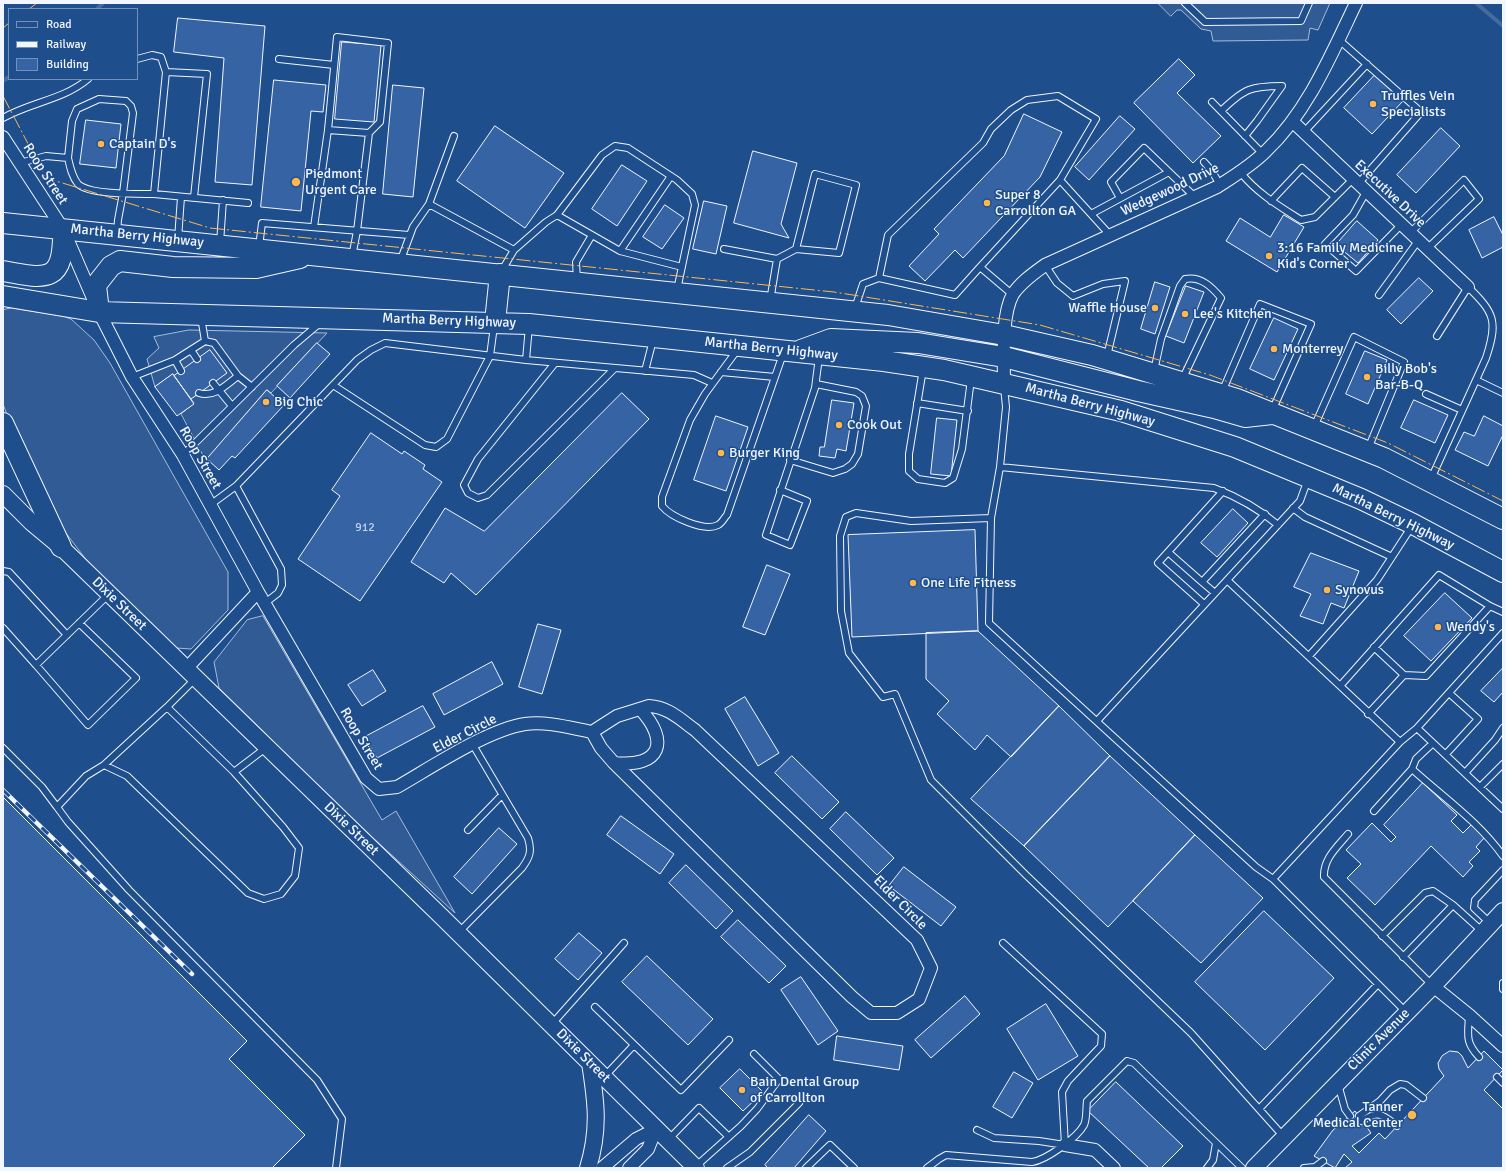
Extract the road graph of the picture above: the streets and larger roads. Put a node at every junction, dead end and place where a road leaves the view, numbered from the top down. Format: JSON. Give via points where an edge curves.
{"nodes":[{"id":1,"x":1356,"y":3,"type":"edge"},
{"id":2,"x":1292,"y":122,"type":"junction"},
{"id":3,"x":3,"y":137,"type":"edge"},
{"id":4,"x":3,"y":223,"type":"edge"},
{"id":5,"x":63,"y":229,"type":"junction"},
{"id":6,"x":316,"y":255,"type":"junction"},
{"id":7,"x":3,"y":271,"type":"edge"},
{"id":8,"x":500,"y":274,"type":"junction"},
{"id":9,"x":1468,"y":287,"type":"road end"},
{"id":10,"x":3,"y":297,"type":"edge"},
{"id":11,"x":99,"y":312,"type":"junction"},
{"id":12,"x":495,"y":322,"type":"junction"},
{"id":13,"x":1004,"y":335,"type":"junction"},
{"id":14,"x":789,"y":351,"type":"junction"},
{"id":15,"x":1004,"y":357,"type":"junction"},
{"id":16,"x":1004,"y":383,"type":"junction"},
{"id":17,"x":1274,"y":413,"type":"junction"},
{"id":18,"x":3,"y":423,"type":"edge"},
{"id":19,"x":3,"y":494,"type":"edge"},
{"id":20,"x":1503,"y":519,"type":"edge"},
{"id":21,"x":61,"y":547,"type":"junction"},
{"id":22,"x":1503,"y":572,"type":"edge"},
{"id":23,"x":258,"y":592,"type":"junction"},
{"id":24,"x":191,"y":673,"type":"junction"},
{"id":25,"x":640,"y":709,"type":"junction"},
{"id":26,"x":592,"y":732,"type":"junction"},
{"id":27,"x":614,"y":763,"type":"junction"},
{"id":28,"x":379,"y":789,"type":"joint"},
{"id":29,"x":1503,"y":910,"type":"edge"},
{"id":30,"x":1433,"y":986,"type":"junction"},
{"id":31,"x":1503,"y":1046,"type":"edge"},
{"id":32,"x":590,"y":1062,"type":"junction"},
{"id":33,"x":662,"y":1134,"type":"junction"},
{"id":34,"x":1065,"y":1145,"type":"road end"},
{"id":35,"x":696,"y":1167,"type":"edge"},
{"id":36,"x":588,"y":1168,"type":"edge"},
{"id":37,"x":602,"y":1168,"type":"edge"},
{"id":38,"x":629,"y":1168,"type":"edge"},
{"id":39,"x":1114,"y":1168,"type":"edge"},
{"id":40,"x":1254,"y":1168,"type":"edge"}],
"edges":[{"from":1,"to":2,"type":"street","name":"Wedgewood Drive","via":[[1306,102]]},
{"from":2,"to":9,"type":"street","name":"Executive Drive"},
{"from":2,"to":13,"type":"street","name":"Wedgewood Drive","via":[[1263,154],[1241,173],[1195,197],[1045,265],[1013,295],[1006,315]]},
{"from":3,"to":5,"type":"street","name":"Roop Street"},
{"from":4,"to":5,"type":"main road","name":"Martha Berry Highway"},
{"from":5,"to":6,"type":"main road","name":"Martha Berry Highway"},
{"from":5,"to":7,"type":"main road","via":[[63,257],[52,272],[40,276]]},
{"from":5,"to":11,"type":"street","name":"Roop Street"},
{"from":6,"to":8,"type":"main road","name":"Martha Berry Highway"},
{"from":6,"to":11,"type":"main road","via":[[256,268],[173,267],[120,261],[111,266],[96,285]]},
{"from":8,"to":12,"type":"main road"},
{"from":8,"to":13,"type":"main road","name":"Martha Berry Highway","via":[[854,311]]},
{"from":10,"to":11,"type":"main road","name":"Martha Berry Highway"},
{"from":11,"to":12,"type":"main road","name":"Martha Berry Highway"},
{"from":11,"to":23,"type":"street","name":"Roop Street","via":[[132,377],[183,455]]},
{"from":12,"to":14,"type":"main road","name":"Martha Berry Highway"},
{"from":13,"to":15,"type":"street","name":"Wedgewood Drive"},
{"from":13,"to":17,"type":"main road","name":"Martha Berry Highway","via":[[1106,359],[1181,381]]},
{"from":14,"to":15,"type":"main road","via":[[831,340],[880,341],[918,343]]},
{"from":14,"to":16,"type":"main road","name":"Martha Berry Highway","via":[[884,361]]},
{"from":15,"to":16,"type":"street","name":"Wedgewood Drive"},
{"from":15,"to":17,"type":"main road","via":[[1245,417]]},
{"from":16,"to":22,"type":"main road","name":"Martha Berry Highway","via":[[1121,411],[1235,447],[1361,499]]},
{"from":17,"to":20,"type":"main road","name":"Martha Berry Highway","via":[[1430,480]]},
{"from":18,"to":21,"type":"main road"},
{"from":19,"to":21,"type":"street","name":"Dixie Street"},
{"from":21,"to":24,"type":"street","name":"Dixie Street"},
{"from":23,"to":24,"type":"street"},
{"from":23,"to":28,"type":"street","name":"Roop Street","via":[[366,778]]},
{"from":24,"to":32,"type":"street","name":"Dixie Street"},
{"from":25,"to":26,"type":"street","name":"Elder Circle","via":[[617,716]]},
{"from":25,"to":27,"type":"street","via":[[655,728],[658,744],[654,753],[637,764]]},
{"from":25,"to":27,"type":"street","name":"Elder Circle","via":[[659,706],[695,730],[917,940],[931,968],[919,999],[897,1013],[871,1013],[841,987]]},
{"from":26,"to":27,"type":"street","name":"Elder Circle"},
{"from":26,"to":28,"type":"street","name":"Elder Circle","via":[[526,724],[503,730],[397,787]]},
{"from":29,"to":30,"type":"street","name":"Clinic Avenue"},
{"from":30,"to":31,"type":"street","via":[[1469,1014]]},
{"from":30,"to":40,"type":"street","name":"Clinic Avenue"},
{"from":32,"to":33,"type":"street","name":"Dixie Street"},
{"from":32,"to":36,"type":"street","via":[[596,1099],[597,1132]]},
{"from":33,"to":35,"type":"street","name":"Dixie Street"},
{"from":33,"to":37,"type":"street","via":[[636,1139]]},
{"from":33,"to":38,"type":"street"},
{"from":34,"to":39,"type":"street","via":[[1095,1150]]}]}
